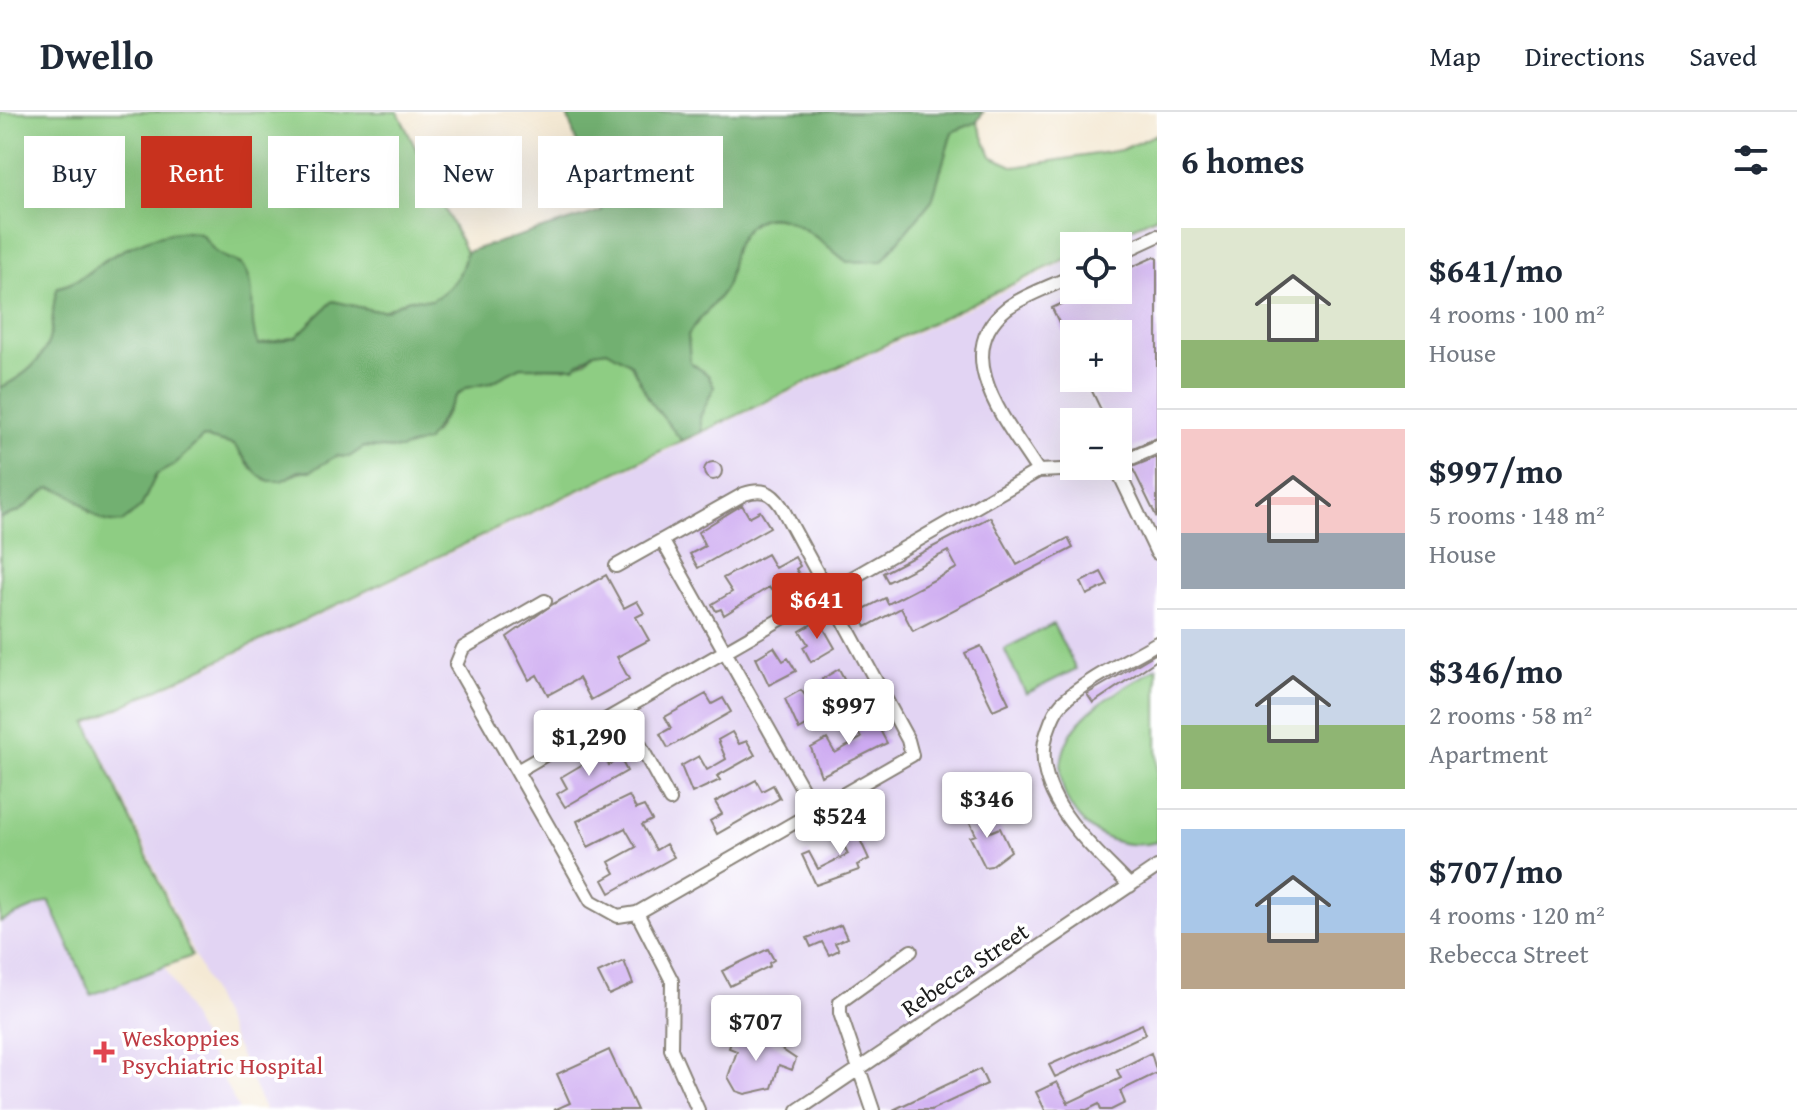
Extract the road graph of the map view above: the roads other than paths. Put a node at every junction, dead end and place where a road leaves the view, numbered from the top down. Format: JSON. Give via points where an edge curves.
{"nodes":[{"id":1,"x":1157,"y":236,"type":"edge"},
{"id":2,"x":1132,"y":248,"type":"edge"},
{"id":3,"x":1060,"y":282,"type":"edge"},
{"id":4,"x":1157,"y":447,"type":"edge"},
{"id":5,"x":1132,"y":459,"type":"edge"},
{"id":6,"x":1060,"y":470,"type":"edge"},
{"id":7,"x":1038,"y":471,"type":"junction"},
{"id":8,"x":1122,"y":480,"type":"edge"},
{"id":9,"x":662,"y":540,"type":"junction"},
{"id":10,"x":1157,"y":553,"type":"edge"},
{"id":11,"x":616,"y":566,"type":"dead end"},
{"id":12,"x":828,"y":593,"type":"junction"},
{"id":13,"x":545,"y":601,"type":"dead end"},
{"id":14,"x":1157,"y":643,"type":"edge"},
{"id":15,"x":726,"y":652,"type":"junction"},
{"id":16,"x":622,"y":712,"type":"junction"},
{"id":17,"x":517,"y":771,"type":"junction"},
{"id":18,"x":670,"y":800,"type":"dead end"},
{"id":19,"x":815,"y":811,"type":"junction"},
{"id":20,"x":1157,"y":867,"type":"edge"},
{"id":21,"x":1130,"y":886,"type":"junction"},
{"id":22,"x":637,"y":913,"type":"junction"},
{"id":23,"x":911,"y":951,"type":"dead end"},
{"id":24,"x":858,"y":1069,"type":"junction"},
{"id":25,"x":698,"y":1110,"type":"edge"},
{"id":26,"x":798,"y":1110,"type":"edge"},
{"id":27,"x":873,"y":1110,"type":"edge"}],
"edges":[{"from":1,"to":2,"type":"street"},
{"from":3,"to":7,"type":"street","via":[[1004,311],[982,348],[987,387]]},
{"from":4,"to":5,"type":"street"},
{"from":6,"to":7,"type":"street"},
{"from":7,"to":12,"type":"street"},
{"from":8,"to":10,"type":"street"},
{"from":9,"to":11,"type":"street"},
{"from":9,"to":12,"type":"street","via":[[744,494],[766,491],[781,506]]},
{"from":9,"to":15,"type":"street"},
{"from":12,"to":15,"type":"street"},
{"from":12,"to":19,"type":"street","via":[[913,753]]},
{"from":13,"to":17,"type":"street","via":[[463,648],[456,659]]},
{"from":14,"to":21,"type":"street","via":[[1061,704],[1044,741],[1049,780],[1062,809]]},
{"from":15,"to":16,"type":"street"},
{"from":15,"to":19,"type":"street"},
{"from":16,"to":17,"type":"street"},
{"from":16,"to":18,"type":"street"},
{"from":17,"to":22,"type":"street","via":[[592,904],[618,916]]},
{"from":19,"to":22,"type":"street"},
{"from":20,"to":21,"type":"street","name":"Rebecca Street"},
{"from":21,"to":24,"type":"street","name":"Rebecca Street"},
{"from":22,"to":25,"type":"street","via":[[672,981],[671,1049]]},
{"from":23,"to":24,"type":"street","via":[[841,999],[840,1013]]},
{"from":24,"to":26,"type":"street","name":"Rebecca Street"},
{"from":24,"to":27,"type":"street"}]}
